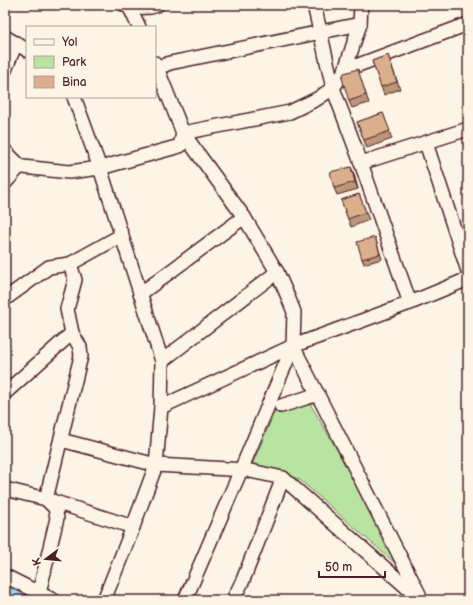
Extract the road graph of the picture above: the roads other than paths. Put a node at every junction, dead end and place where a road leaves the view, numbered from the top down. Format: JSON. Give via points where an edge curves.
{"nodes":[{"id":1,"x":314,"y":5,"type":"edge"},
{"id":2,"x":361,"y":5,"type":"edge"},
{"id":3,"x":128,"y":6,"type":"edge"},
{"id":4,"x":153,"y":6,"type":"edge"},
{"id":5,"x":360,"y":24,"type":"junction"},
{"id":6,"x":468,"y":24,"type":"edge"},
{"id":7,"x":138,"y":26,"type":"edge"},
{"id":8,"x":320,"y":32,"type":"junction"},
{"id":9,"x":16,"y":43,"type":"edge"},
{"id":10,"x":156,"y":67,"type":"edge"},
{"id":11,"x":5,"y":70,"type":"edge"},
{"id":12,"x":345,"y":70,"type":"junction"},
{"id":13,"x":333,"y":88,"type":"junction"},
{"id":14,"x":74,"y":98,"type":"edge"},
{"id":15,"x":468,"y":129,"type":"edge"},
{"id":16,"x":183,"y":132,"type":"junction"},
{"id":17,"x":426,"y":143,"type":"junction"},
{"id":18,"x":5,"y":151,"type":"edge"},
{"id":19,"x":361,"y":163,"type":"junction"},
{"id":20,"x":20,"y":166,"type":"junction"},
{"id":21,"x":100,"y":168,"type":"junction"},
{"id":22,"x":5,"y":183,"type":"edge"},
{"id":23,"x":244,"y":217,"type":"junction"},
{"id":24,"x":122,"y":235,"type":"junction"},
{"id":25,"x":70,"y":264,"type":"junction"},
{"id":26,"x":468,"y":271,"type":"edge"},
{"id":27,"x":277,"y":272,"type":"junction"},
{"id":28,"x":468,"y":279,"type":"edge"},
{"id":29,"x":140,"y":294,"type":"junction"},
{"id":30,"x":5,"y":299,"type":"edge"},
{"id":31,"x":410,"y":302,"type":"junction"},
{"id":32,"x":72,"y":333,"type":"junction"},
{"id":33,"x":293,"y":346,"type":"junction"},
{"id":34,"x":162,"y":361,"type":"junction"},
{"id":35,"x":5,"y":393,"type":"edge"},
{"id":36,"x":318,"y":394,"type":"junction"},
{"id":37,"x":281,"y":406,"type":"dead end"},
{"id":38,"x":161,"y":407,"type":"junction"},
{"id":39,"x":61,"y":440,"type":"junction"},
{"id":40,"x":156,"y":465,"type":"junction"},
{"id":41,"x":242,"y":470,"type":"junction"},
{"id":42,"x":283,"y":478,"type":"junction"},
{"id":43,"x":5,"y":488,"type":"edge"},
{"id":44,"x":46,"y":499,"type":"junction"},
{"id":45,"x":134,"y":527,"type":"junction"},
{"id":46,"x":5,"y":576,"type":"edge"},
{"id":47,"x":39,"y":593,"type":"junction"},
{"id":48,"x":53,"y":600,"type":"edge"},
{"id":49,"x":104,"y":600,"type":"edge"},
{"id":50,"x":185,"y":600,"type":"edge"},
{"id":51,"x":233,"y":600,"type":"edge"},
{"id":52,"x":422,"y":600,"type":"edge"}],
"edges":[{"from":1,"to":8,"type":"street"},
{"from":2,"to":5,"type":"street"},
{"from":3,"to":4,"type":"street"},
{"from":3,"to":7,"type":"street"},
{"from":5,"to":8,"type":"street"},
{"from":5,"to":12,"type":"street"},
{"from":6,"to":12,"type":"street"},
{"from":8,"to":10,"type":"street"},
{"from":8,"to":13,"type":"street"},
{"from":9,"to":11,"type":"street"},
{"from":10,"to":16,"type":"street"},
{"from":12,"to":13,"type":"street"},
{"from":13,"to":16,"type":"street","via":[[290,112]]},
{"from":13,"to":19,"type":"street"},
{"from":14,"to":21,"type":"street"},
{"from":15,"to":17,"type":"street"},
{"from":16,"to":21,"type":"street","via":[[180,146]]},
{"from":16,"to":23,"type":"street"},
{"from":17,"to":19,"type":"street"},
{"from":17,"to":26,"type":"street"},
{"from":18,"to":20,"type":"street"},
{"from":19,"to":31,"type":"street"},
{"from":20,"to":21,"type":"street","via":[[69,172]]},
{"from":20,"to":22,"type":"street"},
{"from":21,"to":24,"type":"street"},
{"from":23,"to":27,"type":"street"},
{"from":23,"to":29,"type":"street"},
{"from":24,"to":25,"type":"street"},
{"from":24,"to":29,"type":"street"},
{"from":25,"to":30,"type":"street","via":[[49,267]]},
{"from":25,"to":32,"type":"street","via":[[75,280],[67,309]]},
{"from":27,"to":33,"type":"street","via":[[294,312]]},
{"from":27,"to":34,"type":"street"},
{"from":28,"to":31,"type":"street"},
{"from":29,"to":34,"type":"street"},
{"from":31,"to":33,"type":"street"},
{"from":32,"to":35,"type":"street"},
{"from":32,"to":39,"type":"street","via":[[80,347],[81,356]]},
{"from":33,"to":36,"type":"street"},
{"from":33,"to":38,"type":"street"},
{"from":33,"to":41,"type":"street"},
{"from":34,"to":38,"type":"street"},
{"from":36,"to":37,"type":"street"},
{"from":36,"to":52,"type":"street"},
{"from":38,"to":40,"type":"street"},
{"from":39,"to":40,"type":"street"},
{"from":39,"to":44,"type":"street"},
{"from":40,"to":41,"type":"street"},
{"from":40,"to":45,"type":"street"},
{"from":41,"to":42,"type":"street"},
{"from":41,"to":50,"type":"street"},
{"from":42,"to":51,"type":"street"},
{"from":42,"to":52,"type":"street"},
{"from":43,"to":44,"type":"street"},
{"from":44,"to":45,"type":"street"},
{"from":44,"to":47,"type":"street","via":[[55,508],[57,518]]},
{"from":45,"to":49,"type":"street"},
{"from":46,"to":47,"type":"street"},
{"from":47,"to":48,"type":"street"}]}
